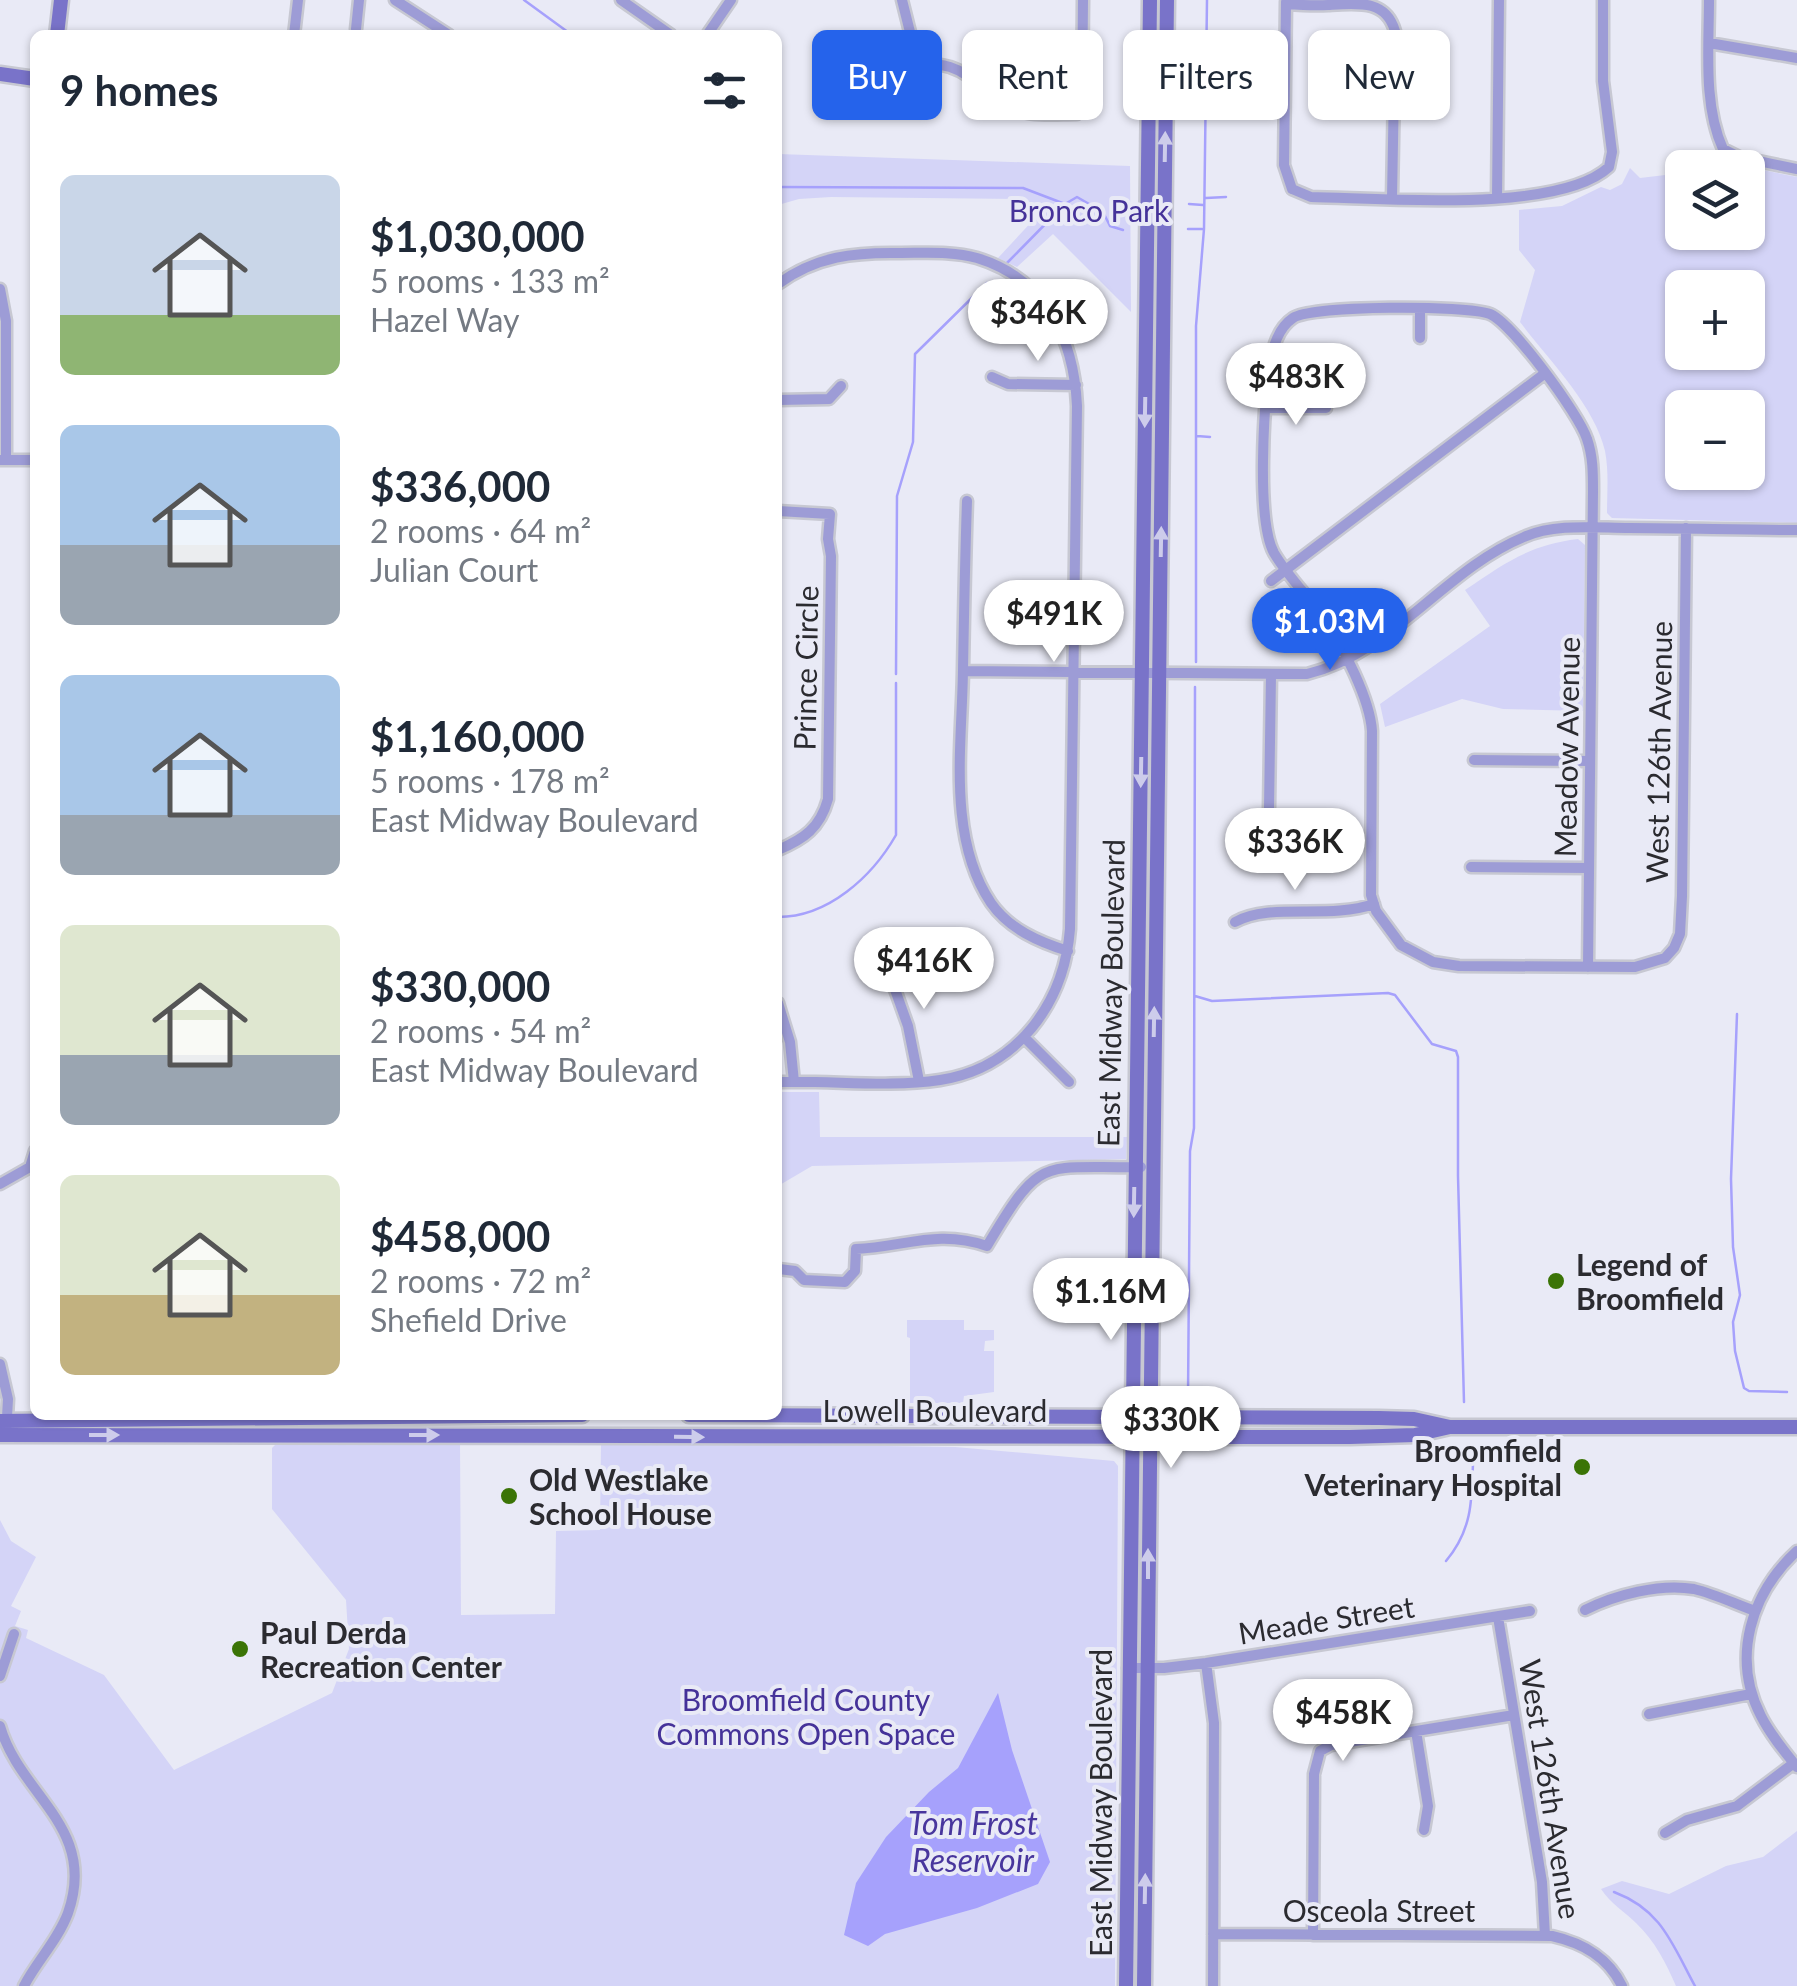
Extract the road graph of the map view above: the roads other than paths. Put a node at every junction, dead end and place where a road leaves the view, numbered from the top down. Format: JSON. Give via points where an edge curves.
{"nodes":[{"id":1,"x":60,"y":0,"type":"edge"},
{"id":2,"x":298,"y":0,"type":"edge"},
{"id":3,"x":359,"y":0,"type":"edge"},
{"id":4,"x":395,"y":0,"type":"edge"},
{"id":5,"x":732,"y":0,"type":"edge"},
{"id":6,"x":902,"y":0,"type":"edge"},
{"id":7,"x":1084,"y":0,"type":"edge"},
{"id":8,"x":1150,"y":0,"type":"edge"},
{"id":9,"x":1167,"y":0,"type":"edge"},
{"id":10,"x":1499,"y":0,"type":"edge"},
{"id":11,"x":1603,"y":0,"type":"edge"},
{"id":12,"x":1709,"y":0,"type":"edge"},
{"id":13,"x":623,"y":1,"type":"edge"},
{"id":14,"x":1286,"y":2,"type":"edge"},
{"id":15,"x":1384,"y":3,"type":"edge"},
{"id":16,"x":356,"y":29,"type":"dead end"},
{"id":17,"x":57,"y":30,"type":"edge"},
{"id":18,"x":295,"y":30,"type":"edge"},
{"id":19,"x":441,"y":30,"type":"edge"},
{"id":20,"x":664,"y":30,"type":"edge"},
{"id":21,"x":711,"y":30,"type":"edge"},
{"id":22,"x":911,"y":30,"type":"edge"},
{"id":23,"x":1709,"y":43,"type":"junction"},
{"id":24,"x":1797,"y":58,"type":"edge"},
{"id":25,"x":942,"y":67,"type":"edge"},
{"id":26,"x":0,"y":74,"type":"edge"},
{"id":27,"x":30,"y":78,"type":"edge"},
{"id":28,"x":1797,"y":169,"type":"edge"},
{"id":29,"x":1392,"y":198,"type":"junction"},
{"id":30,"x":1497,"y":198,"type":"junction"},
{"id":31,"x":782,"y":282,"type":"edge"},
{"id":32,"x":0,"y":288,"type":"edge"},
{"id":33,"x":1420,"y":309,"type":"junction"},
{"id":34,"x":1420,"y":338,"type":"dead end"},
{"id":35,"x":1544,"y":374,"type":"junction"},
{"id":36,"x":992,"y":376,"type":"dead end"},
{"id":37,"x":1076,"y":384,"type":"junction"},
{"id":38,"x":840,"y":386,"type":"dead end"},
{"id":39,"x":782,"y":400,"type":"edge"},
{"id":40,"x":1266,"y":408,"type":"junction"},
{"id":41,"x":1326,"y":408,"type":"dead end"},
{"id":42,"x":3,"y":460,"type":"edge"},
{"id":43,"x":30,"y":460,"type":"edge"},
{"id":44,"x":966,"y":501,"type":"dead end"},
{"id":45,"x":782,"y":511,"type":"edge"},
{"id":46,"x":1593,"y":528,"type":"junction"},
{"id":47,"x":1686,"y":528,"type":"junction"},
{"id":48,"x":1797,"y":530,"type":"edge"},
{"id":49,"x":1286,"y":569,"type":"junction"},
{"id":50,"x":1271,"y":581,"type":"dead end"},
{"id":51,"x":1346,"y":660,"type":"junction"},
{"id":52,"x":963,"y":670,"type":"junction"},
{"id":53,"x":1074,"y":672,"type":"junction"},
{"id":54,"x":1142,"y":674,"type":"junction"},
{"id":55,"x":1159,"y":674,"type":"junction"},
{"id":56,"x":1271,"y":675,"type":"junction"},
{"id":57,"x":1474,"y":760,"type":"dead end"},
{"id":58,"x":1590,"y":761,"type":"junction"},
{"id":59,"x":1269,"y":808,"type":"dead end"},
{"id":60,"x":782,"y":848,"type":"edge"},
{"id":61,"x":1471,"y":866,"type":"dead end"},
{"id":62,"x":1589,"y":868,"type":"junction"},
{"id":63,"x":1374,"y":904,"type":"junction"},
{"id":64,"x":1235,"y":922,"type":"dead end"},
{"id":65,"x":1068,"y":951,"type":"junction"},
{"id":66,"x":882,"y":953,"type":"dead end"},
{"id":67,"x":1588,"y":967,"type":"junction"},
{"id":68,"x":782,"y":1016,"type":"edge"},
{"id":69,"x":1024,"y":1038,"type":"junction"},
{"id":70,"x":919,"y":1081,"type":"junction"},
{"id":71,"x":782,"y":1082,"type":"edge"},
{"id":72,"x":794,"y":1082,"type":"junction"},
{"id":73,"x":1069,"y":1082,"type":"dead end"},
{"id":74,"x":1152,"y":1166,"type":"junction"},
{"id":75,"x":30,"y":1167,"type":"edge"},
{"id":76,"x":1135,"y":1167,"type":"junction"},
{"id":77,"x":0,"y":1184,"type":"edge"},
{"id":78,"x":782,"y":1270,"type":"edge"},
{"id":79,"x":0,"y":1364,"type":"edge"},
{"id":80,"x":782,"y":1416,"type":"edge"},
{"id":81,"x":846,"y":1416,"type":"junction"},
{"id":82,"x":1150,"y":1417,"type":"junction"},
{"id":83,"x":1132,"y":1418,"type":"junction"},
{"id":84,"x":1355,"y":1418,"type":"junction"},
{"id":85,"x":301,"y":1420,"type":"edge"},
{"id":86,"x":332,"y":1420,"type":"edge"},
{"id":87,"x":725,"y":1420,"type":"edge"},
{"id":88,"x":742,"y":1420,"type":"edge"},
{"id":89,"x":1797,"y":1426,"type":"edge"},
{"id":90,"x":1450,"y":1427,"type":"junction"},
{"id":91,"x":4,"y":1428,"type":"edge"},
{"id":92,"x":266,"y":1435,"type":"junction"},
{"id":93,"x":1132,"y":1436,"type":"junction"},
{"id":94,"x":1149,"y":1436,"type":"junction"},
{"id":95,"x":725,"y":1437,"type":"junction"},
{"id":96,"x":782,"y":1437,"type":"junction"},
{"id":97,"x":1283,"y":1437,"type":"junction"},
{"id":98,"x":742,"y":1438,"type":"junction"},
{"id":99,"x":1797,"y":1551,"type":"edge"},
{"id":100,"x":1585,"y":1610,"type":"dead end"},
{"id":101,"x":1755,"y":1611,"type":"junction"},
{"id":102,"x":1530,"y":1612,"type":"dead end"},
{"id":103,"x":1498,"y":1617,"type":"junction"},
{"id":104,"x":14,"y":1634,"type":"dead end"},
{"id":105,"x":1206,"y":1663,"type":"junction"},
{"id":106,"x":1128,"y":1668,"type":"junction"},
{"id":107,"x":1147,"y":1668,"type":"junction"},
{"id":108,"x":0,"y":1676,"type":"edge"},
{"id":109,"x":1752,"y":1694,"type":"junction"},
{"id":110,"x":1649,"y":1714,"type":"dead end"},
{"id":111,"x":1514,"y":1715,"type":"junction"},
{"id":112,"x":0,"y":1726,"type":"edge"},
{"id":113,"x":1416,"y":1731,"type":"junction"},
{"id":114,"x":1796,"y":1765,"type":"edge"},
{"id":115,"x":1424,"y":1830,"type":"dead end"},
{"id":116,"x":1666,"y":1833,"type":"dead end"},
{"id":117,"x":1213,"y":1934,"type":"junction"},
{"id":118,"x":1313,"y":1935,"type":"junction"},
{"id":119,"x":1544,"y":1936,"type":"junction"},
{"id":120,"x":24,"y":1986,"type":"edge"},
{"id":121,"x":1126,"y":1986,"type":"edge"},
{"id":122,"x":1144,"y":1986,"type":"edge"},
{"id":123,"x":1213,"y":1986,"type":"edge"},
{"id":124,"x":1622,"y":1986,"type":"edge"}],
"edges":[{"from":1,"to":17,"type":"main road"},
{"from":2,"to":18,"type":"street"},
{"from":3,"to":16,"type":"street"},
{"from":4,"to":19,"type":"street"},
{"from":5,"to":21,"type":"street"},
{"from":6,"to":22,"type":"street"},
{"from":7,"to":25,"type":"street","via":[[1077,114],[1020,112],[974,78]]},
{"from":8,"to":54,"type":"main road","name":"East Midway Boulevard","one_way":true},
{"from":55,"to":9,"type":"main road","name":"East Midway Boulevard","one_way":true},
{"from":10,"to":30,"type":"street"},
{"from":11,"to":30,"type":"street","via":[[1612,170],[1555,193]]},
{"from":12,"to":23,"type":"street"},
{"from":13,"to":20,"type":"street"},
{"from":14,"to":15,"type":"street"},
{"from":14,"to":29,"type":"street","via":[[1288,194]]},
{"from":15,"to":29,"type":"street","via":[[1394,31]]},
{"from":23,"to":24,"type":"street"},
{"from":23,"to":28,"type":"street","via":[[1716,130],[1724,150]]},
{"from":26,"to":27,"type":"main road"},
{"from":29,"to":30,"type":"street"},
{"from":31,"to":37,"type":"street","via":[[818,261],[861,252],[976,258],[1014,276],[1044,303],[1072,355]]},
{"from":32,"to":42,"type":"street","via":[[6,321]]},
{"from":33,"to":34,"type":"street"},
{"from":33,"to":35,"type":"street","name":"Meadow Avenue","via":[[1490,314]]},
{"from":33,"to":40,"type":"street","name":"Meadow Avenue","via":[[1312,311],[1291,319],[1276,340]]},
{"from":35,"to":46,"type":"street","name":"Meadow Avenue","via":[[1590,448]]},
{"from":35,"to":49,"type":"street"},
{"from":36,"to":37,"type":"street","via":[[1008,384]]},
{"from":37,"to":53,"type":"street"},
{"from":38,"to":39,"type":"street","via":[[828,400]]},
{"from":40,"to":41,"type":"street"},
{"from":40,"to":49,"type":"street","via":[[1264,522]]},
{"from":42,"to":43,"type":"street"},
{"from":44,"to":52,"type":"street"},
{"from":45,"to":60,"type":"street","name":"Prince Circle","via":[[830,514],[831,556],[828,799],[815,827]]},
{"from":46,"to":47,"type":"street"},
{"from":46,"to":51,"type":"street","via":[[1554,529],[1507,545]]},
{"from":46,"to":58,"type":"street","name":"Meadow Avenue"},
{"from":47,"to":48,"type":"street"},
{"from":47,"to":67,"type":"street","name":"West 126th Avenue","via":[[1681,926],[1674,948],[1654,964]]},
{"from":49,"to":50,"type":"street"},
{"from":49,"to":51,"type":"street"},
{"from":51,"to":56,"type":"street","via":[[1307,674]]},
{"from":51,"to":63,"type":"street","via":[[1371,718]]},
{"from":52,"to":53,"type":"street"},
{"from":52,"to":65,"type":"street","via":[[962,818],[973,867],[1009,922]]},
{"from":53,"to":54,"type":"street"},
{"from":53,"to":65,"type":"street"},
{"from":54,"to":55,"type":"street"},
{"from":54,"to":76,"type":"main road","name":"East Midway Boulevard","one_way":true},
{"from":55,"to":56,"type":"street"},
{"from":74,"to":55,"type":"main road","name":"East Midway Boulevard","one_way":true},
{"from":56,"to":59,"type":"street"},
{"from":57,"to":58,"type":"street"},
{"from":58,"to":62,"type":"street","name":"Meadow Avenue"},
{"from":61,"to":62,"type":"street"},
{"from":62,"to":67,"type":"street","name":"Meadow Avenue"},
{"from":63,"to":64,"type":"street","via":[[1341,913],[1261,912]]},
{"from":63,"to":67,"type":"street","via":[[1408,950],[1447,965]]},
{"from":65,"to":69,"type":"street","via":[[1054,996]]},
{"from":66,"to":70,"type":"street"},
{"from":68,"to":72,"type":"street"},
{"from":69,"to":70,"type":"street","via":[[972,1072]]},
{"from":69,"to":73,"type":"street"},
{"from":70,"to":72,"type":"street"},
{"from":71,"to":72,"type":"street"},
{"from":74,"to":76,"type":"street"},
{"from":74,"to":82,"type":"main road","name":"East Midway Boulevard"},
{"from":75,"to":77,"type":"street"},
{"from":76,"to":78,"type":"street","via":[[1048,1168],[1021,1190],[987,1246],[962,1237],[856,1249],[855,1271],[846,1282],[804,1280],[796,1270]]},
{"from":76,"to":83,"type":"main road","name":"East Midway Boulevard","one_way":true},
{"from":79,"to":91,"type":"street"},
{"from":80,"to":81,"type":"main road","name":"Lowell Boulevard"},
{"from":81,"to":83,"type":"main road","name":"Lowell Boulevard"},
{"from":81,"to":96,"type":"main road","via":[[836,1427]]},
{"from":82,"to":83,"type":"main road","name":"Lowell Boulevard"},
{"from":82,"to":84,"type":"main road","name":"Lowell Boulevard"},
{"from":82,"to":94,"type":"main road","name":"East Midway Boulevard"},
{"from":83,"to":93,"type":"main road","name":"East Midway Boulevard"},
{"from":84,"to":90,"type":"main road","name":"Lowell Boulevard"},
{"from":84,"to":97,"type":"main road","via":[[1331,1426],[1290,1426]]},
{"from":85,"to":91,"type":"main road"},
{"from":86,"to":92,"type":"main road","via":[[274,1424]]},
{"from":87,"to":95,"type":"main road"},
{"from":88,"to":98,"type":"main road"},
{"from":89,"to":90,"type":"main road","name":"Lowell Boulevard"},
{"from":90,"to":97,"type":"main road","name":"Lowell Boulevard","via":[[1415,1435]]},
{"from":91,"to":92,"type":"main road","name":"Lowell Boulevard","one_way":true},
{"from":92,"to":95,"type":"main road","name":"Lowell Boulevard","one_way":true},
{"from":93,"to":94,"type":"main road","name":"Lowell Boulevard"},
{"from":93,"to":96,"type":"main road","name":"Lowell Boulevard"},
{"from":93,"to":106,"type":"main road","name":"East Midway Boulevard"},
{"from":94,"to":97,"type":"main road","name":"Lowell Boulevard"},
{"from":107,"to":94,"type":"main road","name":"East Midway Boulevard","one_way":true},
{"from":95,"to":98,"type":"main road","name":"Lowell Boulevard"},
{"from":96,"to":98,"type":"main road","name":"Lowell Boulevard"},
{"from":99,"to":101,"type":"street"},
{"from":100,"to":101,"type":"street","via":[[1618,1597],[1680,1588]]},
{"from":101,"to":109,"type":"street","via":[[1746,1652]]},
{"from":102,"to":103,"type":"street","name":"Meade Street"},
{"from":103,"to":105,"type":"street","name":"Meade Street"},
{"from":103,"to":111,"type":"street","name":"West 126th Avenue"},
{"from":104,"to":108,"type":"street"},
{"from":105,"to":107,"type":"street","name":"Meade Street"},
{"from":105,"to":117,"type":"street","via":[[1214,1723]]},
{"from":106,"to":107,"type":"street","name":"Meade Street"},
{"from":106,"to":121,"type":"main road","name":"East Midway Boulevard"},
{"from":122,"to":107,"type":"main road","name":"East Midway Boulevard","one_way":true},
{"from":109,"to":110,"type":"street"},
{"from":109,"to":114,"type":"street"},
{"from":111,"to":113,"type":"street"},
{"from":111,"to":119,"type":"street","name":"West 126th Avenue","via":[[1542,1882]]},
{"from":112,"to":120,"type":"street","via":[[11,1755],[61,1824],[73,1864],[67,1915]]},
{"from":113,"to":115,"type":"street","via":[[1428,1806]]},
{"from":113,"to":118,"type":"street","via":[[1317,1747]]},
{"from":114,"to":116,"type":"street","via":[[1738,1806]]},
{"from":117,"to":118,"type":"street","name":"Osceola Street"},
{"from":117,"to":123,"type":"street"},
{"from":118,"to":119,"type":"street","name":"Osceola Street"},
{"from":119,"to":124,"type":"street","name":"West 126th Avenue","via":[[1591,1950]]}]}
